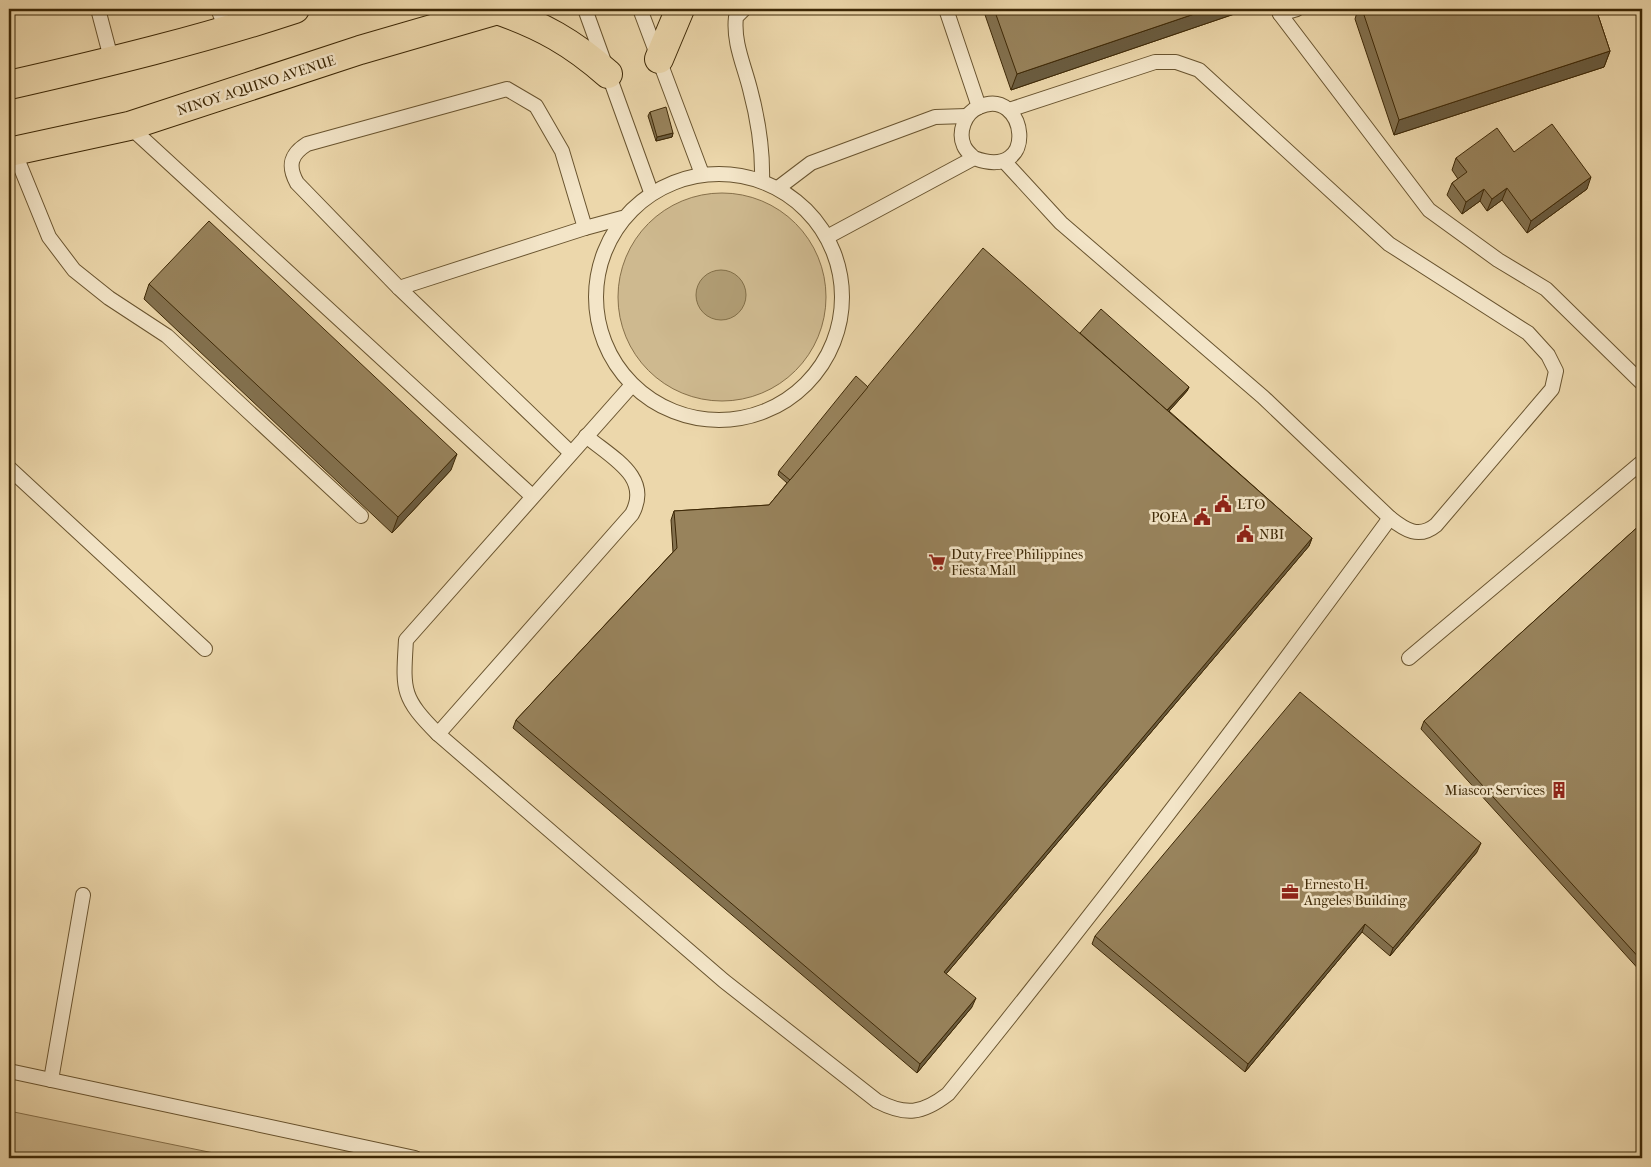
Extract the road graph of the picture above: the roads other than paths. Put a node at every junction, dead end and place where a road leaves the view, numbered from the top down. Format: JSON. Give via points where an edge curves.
{"nodes":[{"id":1,"x":98,"y":9,"type":"edge"},
{"id":2,"x":296,"y":9,"type":"edge"},
{"id":3,"x":499,"y":9,"type":"edge"},
{"id":4,"x":585,"y":9,"type":"edge"},
{"id":5,"x":640,"y":9,"type":"edge"},
{"id":6,"x":680,"y":9,"type":"edge"},
{"id":7,"x":744,"y":9,"type":"edge"},
{"id":8,"x":946,"y":9,"type":"edge"},
{"id":9,"x":1297,"y":9,"type":"edge"},
{"id":10,"x":1279,"y":12,"type":"edge"},
{"id":11,"x":222,"y":20,"type":"edge"},
{"id":12,"x":659,"y":59,"type":"junction"},
{"id":13,"x":112,"y":62,"type":"junction"},
{"id":14,"x":608,"y":74,"type":"junction"},
{"id":15,"x":9,"y":85,"type":"edge"},
{"id":16,"x":979,"y":106,"type":"junction"},
{"id":17,"x":1009,"y":110,"type":"junction"},
{"id":18,"x":967,"y":116,"type":"junction"},
{"id":19,"x":129,"y":126,"type":"junction"},
{"id":20,"x":12,"y":152,"type":"edge"},
{"id":21,"x":974,"y":158,"type":"junction"},
{"id":22,"x":1004,"y":162,"type":"junction"},
{"id":23,"x":702,"y":174,"type":"junction"},
{"id":24,"x":762,"y":181,"type":"junction"},
{"id":25,"x":778,"y":188,"type":"junction"},
{"id":26,"x":651,"y":192,"type":"junction"},
{"id":27,"x":622,"y":218,"type":"junction"},
{"id":28,"x":586,"y":228,"type":"junction"},
{"id":29,"x":827,"y":237,"type":"junction"},
{"id":30,"x":399,"y":288,"type":"junction"},
{"id":31,"x":1642,"y":380,"type":"edge"},
{"id":32,"x":632,"y":385,"type":"junction"},
{"id":33,"x":586,"y":436,"type":"junction"},
{"id":34,"x":571,"y":453,"type":"junction"},
{"id":35,"x":1642,"y":462,"type":"edge"},
{"id":36,"x":9,"y":468,"type":"edge"},
{"id":37,"x":532,"y":496,"type":"junction"},
{"id":38,"x":361,"y":516,"type":"dead end"},
{"id":39,"x":1390,"y":518,"type":"junction"},
{"id":40,"x":205,"y":649,"type":"dead end"},
{"id":41,"x":1409,"y":658,"type":"dead end"},
{"id":42,"x":438,"y":734,"type":"junction"},
{"id":43,"x":83,"y":894,"type":"dead end"},
{"id":44,"x":9,"y":1071,"type":"edge"},
{"id":45,"x":51,"y":1080,"type":"junction"},
{"id":46,"x":415,"y":1158,"type":"edge"}],
"edges":[{"from":1,"to":13,"type":"lane"},
{"from":2,"to":11,"type":"main road"},
{"from":3,"to":14,"type":"main road","via":[[527,20],[581,50]]},
{"from":3,"to":19,"type":"main road","name":"NINOY AQUINO AVENUE","via":[[360,50]]},
{"from":4,"to":14,"type":"lane"},
{"from":5,"to":12,"type":"lane"},
{"from":6,"to":12,"type":"main road"},
{"from":7,"to":24,"type":"lane","via":[[736,17],[734,32],[763,147]]},
{"from":8,"to":16,"type":"lane"},
{"from":9,"to":10,"type":"lane"},
{"from":10,"to":31,"type":"lane","via":[[1429,210],[1498,260],[1546,289]]},
{"from":11,"to":13,"type":"main road"},
{"from":12,"to":23,"type":"lane"},
{"from":13,"to":15,"type":"main road"},
{"from":14,"to":26,"type":"lane"},
{"from":16,"to":17,"type":"lane","via":[[994,104]]},
{"from":16,"to":18,"type":"lane"},
{"from":17,"to":22,"type":"lane","via":[[1018,122],[1021,137],[1016,151]]},
{"from":17,"to":39,"type":"lane","via":[[1155,62],[1176,62],[1199,70],[1389,244],[1528,332],[1548,355],[1556,371],[1552,389],[1436,525],[1429,530],[1412,532]]},
{"from":18,"to":21,"type":"lane","via":[[961,131],[964,146]]},
{"from":18,"to":25,"type":"lane","via":[[935,117],[811,163]]},
{"from":19,"to":20,"type":"main road","name":"NINOY AQUINO AVENUE"},
{"from":19,"to":37,"type":"lane"},
{"from":20,"to":38,"type":"lane","via":[[49,237],[74,270],[109,298],[167,336]]},
{"from":21,"to":22,"type":"lane","via":[[989,164]]},
{"from":21,"to":29,"type":"lane"},
{"from":22,"to":39,"type":"lane","via":[[1061,223],[1263,397]]},
{"from":23,"to":24,"type":"lane","via":[[732,173]]},
{"from":23,"to":26,"type":"lane","via":[[675,180]]},
{"from":24,"to":25,"type":"lane"},
{"from":25,"to":29,"type":"lane","via":[[806,209]]},
{"from":26,"to":27,"type":"lane"},
{"from":27,"to":28,"type":"lane"},
{"from":27,"to":32,"type":"lane","via":[[602,254],[594,295],[598,328],[612,359]]},
{"from":28,"to":30,"type":"lane"},
{"from":28,"to":30,"type":"lane","via":[[562,151],[536,106],[508,89],[307,144],[297,150],[291,160],[291,172],[297,183]]},
{"from":29,"to":32,"type":"lane","via":[[840,270],[843,305],[835,340],[819,371],[794,396],[764,413],[729,420],[694,418],[661,406]]},
{"from":30,"to":34,"type":"lane"},
{"from":32,"to":33,"type":"lane"},
{"from":33,"to":34,"type":"lane"},
{"from":33,"to":42,"type":"lane","via":[[636,481],[638,504]]},
{"from":34,"to":37,"type":"lane"},
{"from":35,"to":41,"type":"lane"},
{"from":36,"to":40,"type":"lane"},
{"from":37,"to":42,"type":"lane","via":[[406,640],[403,682],[414,711]]},
{"from":39,"to":42,"type":"lane","via":[[1306,634],[1044,975],[948,1094],[933,1106],[914,1112],[894,1110],[877,1101],[724,981]]},
{"from":43,"to":45,"type":"lane"},
{"from":44,"to":45,"type":"lane"},
{"from":45,"to":46,"type":"lane"}]}
